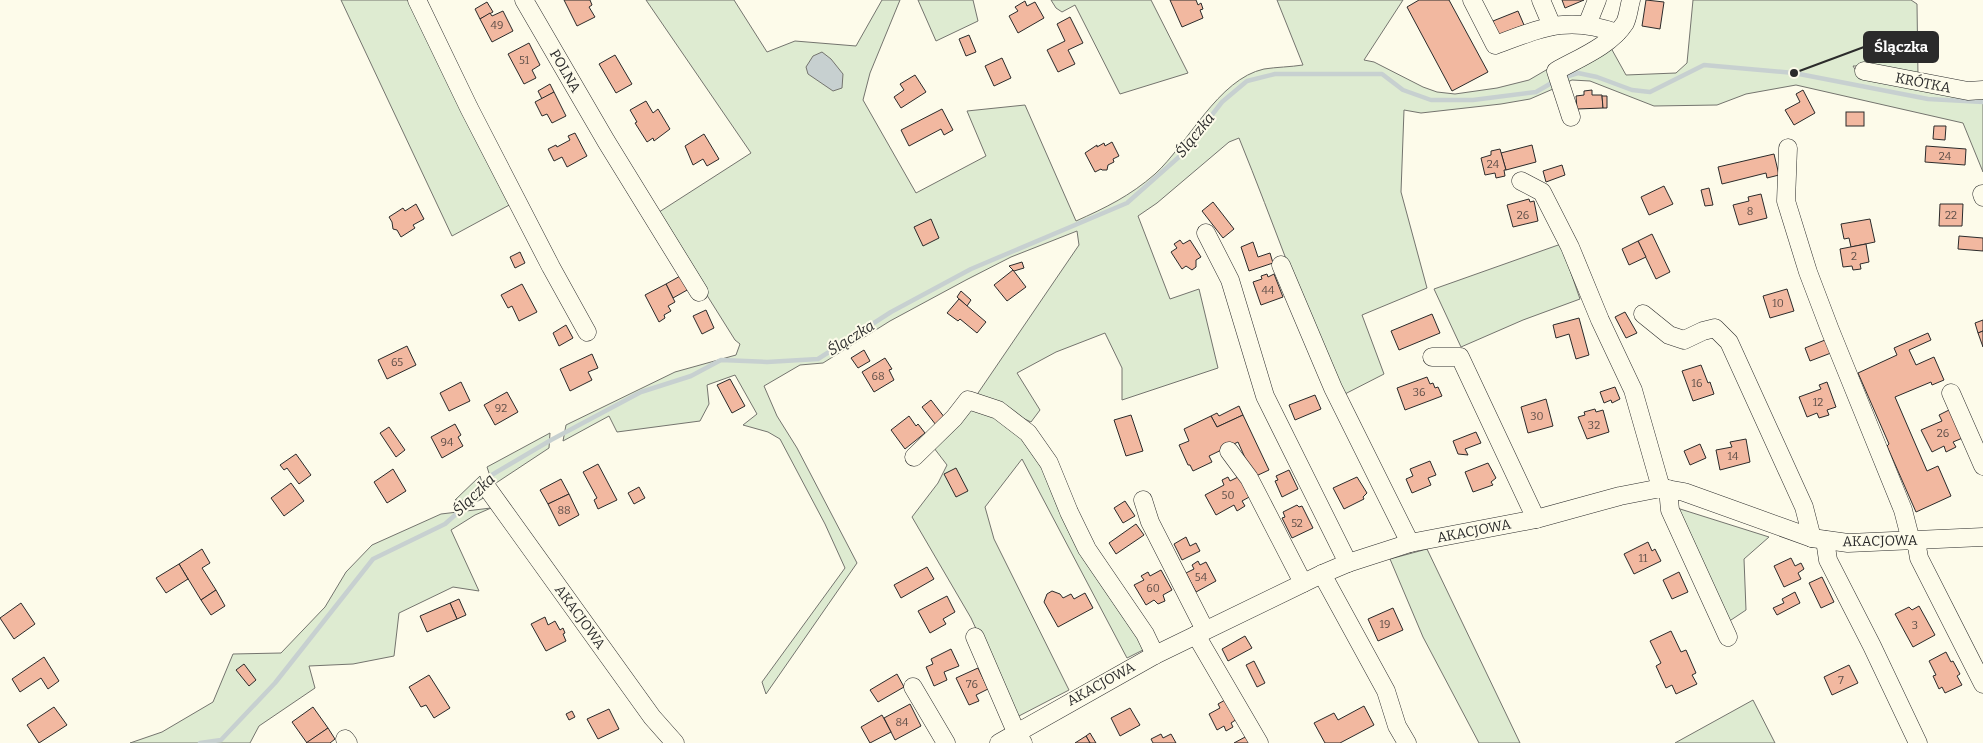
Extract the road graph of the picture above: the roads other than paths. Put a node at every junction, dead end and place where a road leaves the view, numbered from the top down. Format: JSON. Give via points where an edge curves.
{"nodes":[{"id":1,"x":417,"y":0,"type":"edge"},
{"id":2,"x":524,"y":0,"type":"edge"},
{"id":3,"x":1472,"y":0,"type":"edge"},
{"id":4,"x":1542,"y":0,"type":"edge"},
{"id":5,"x":1597,"y":0,"type":"edge"},
{"id":6,"x":1631,"y":0,"type":"edge"},
{"id":7,"x":1587,"y":25,"type":"junction"},
{"id":8,"x":1552,"y":26,"type":"junction"},
{"id":9,"x":1617,"y":33,"type":"junction"},
{"id":10,"x":1864,"y":72,"type":"dead end"},
{"id":11,"x":1983,"y":90,"type":"edge"},
{"id":12,"x":1570,"y":117,"type":"dead end"},
{"id":13,"x":1788,"y":148,"type":"dead end"},
{"id":14,"x":1521,"y":181,"type":"dead end"},
{"id":15,"x":1206,"y":233,"type":"dead end"},
{"id":16,"x":1281,"y":265,"type":"dead end"},
{"id":17,"x":699,"y":292,"type":"dead end"},
{"id":18,"x":1643,"y":314,"type":"dead end"},
{"id":19,"x":587,"y":332,"type":"dead end"},
{"id":20,"x":1432,"y":357,"type":"dead end"},
{"id":21,"x":1950,"y":393,"type":"dead end"},
{"id":22,"x":1229,"y":451,"type":"dead end"},
{"id":23,"x":914,"y":457,"type":"dead end"},
{"id":24,"x":1983,"y":466,"type":"edge"},
{"id":25,"x":488,"y":489,"type":"dead end"},
{"id":26,"x":1665,"y":489,"type":"junction"},
{"id":27,"x":1143,"y":500,"type":"dead end"},
{"id":28,"x":1536,"y":519,"type":"junction"},
{"id":29,"x":1983,"y":538,"type":"edge"},
{"id":30,"x":1818,"y":539,"type":"junction"},
{"id":31,"x":1914,"y":541,"type":"junction"},
{"id":32,"x":1410,"y":543,"type":"junction"},
{"id":33,"x":1348,"y":563,"type":"junction"},
{"id":34,"x":1322,"y":574,"type":"junction"},
{"id":35,"x":1303,"y":583,"type":"junction"},
{"id":36,"x":1201,"y":632,"type":"junction"},
{"id":37,"x":975,"y":637,"type":"dead end"},
{"id":38,"x":1728,"y":637,"type":"dead end"},
{"id":39,"x":1155,"y":655,"type":"junction"},
{"id":40,"x":1983,"y":684,"type":"edge"},
{"id":41,"x":913,"y":687,"type":"dead end"},
{"id":42,"x":1019,"y":737,"type":"edge"},
{"id":43,"x":675,"y":743,"type":"edge"},
{"id":44,"x":946,"y":743,"type":"edge"},
{"id":45,"x":999,"y":743,"type":"edge"},
{"id":46,"x":1260,"y":743,"type":"edge"},
{"id":47,"x":1406,"y":743,"type":"edge"},
{"id":48,"x":1918,"y":743,"type":"edge"}],
"edges":[{"from":1,"to":19,"type":"street","via":[[469,108]]},
{"from":2,"to":17,"type":"street","name":"POLNA"},
{"from":3,"to":8,"type":"street","via":[[1495,45]]},
{"from":4,"to":8,"type":"street"},
{"from":5,"to":7,"type":"street"},
{"from":6,"to":9,"type":"street","via":[[1626,22]]},
{"from":7,"to":8,"type":"street"},
{"from":7,"to":9,"type":"street"},
{"from":9,"to":12,"type":"street","via":[[1556,70]]},
{"from":10,"to":11,"type":"street","name":"KRÓTKA","via":[[1968,91]]},
{"from":13,"to":31,"type":"street","via":[[1786,201],[1808,272]]},
{"from":14,"to":26,"type":"street","via":[[1542,192],[1570,247],[1633,390]]},
{"from":15,"to":33,"type":"street","via":[[1230,280],[1265,396]]},
{"from":16,"to":32,"type":"street","via":[[1333,388]]},
{"from":18,"to":30,"type":"street","via":[[1669,335],[1684,340],[1715,328],[1729,342]]},
{"from":20,"to":28,"type":"street","via":[[1460,357]]},
{"from":21,"to":24,"type":"street"},
{"from":22,"to":35,"type":"street","via":[[1249,478]]},
{"from":23,"to":39,"type":"street","via":[[968,400],[998,410],[1028,432],[1048,463],[1088,549],[1145,634]]},
{"from":25,"to":43,"type":"street","name":"AKACJOWA","via":[[652,717]]},
{"from":26,"to":28,"type":"street","name":"AKACJOWA","via":[[1627,494]]},
{"from":26,"to":30,"type":"street","name":"AKACJOWA","via":[[1718,503]]},
{"from":26,"to":38,"type":"street","via":[[1670,510]]},
{"from":27,"to":36,"type":"street"},
{"from":28,"to":32,"type":"street","name":"AKACJOWA"},
{"from":29,"to":31,"type":"street","name":"AKACJOWA"},
{"from":30,"to":31,"type":"street","name":"AKACJOWA","via":[[1848,543]]},
{"from":30,"to":48,"type":"street"},
{"from":31,"to":40,"type":"street","via":[[1919,558]]},
{"from":32,"to":33,"type":"street","name":"AKACJOWA"},
{"from":33,"to":34,"type":"street","name":"AKACJOWA"},
{"from":34,"to":35,"type":"street","name":"AKACJOWA"},
{"from":34,"to":47,"type":"street","via":[[1386,691]]},
{"from":35,"to":36,"type":"street","name":"AKACJOWA"},
{"from":36,"to":39,"type":"street","name":"AKACJOWA"},
{"from":36,"to":46,"type":"street"},
{"from":37,"to":42,"type":"street"},
{"from":39,"to":42,"type":"street","name":"AKACJOWA"},
{"from":41,"to":44,"type":"street"},
{"from":42,"to":45,"type":"street","name":"AKACJOWA"}]}
